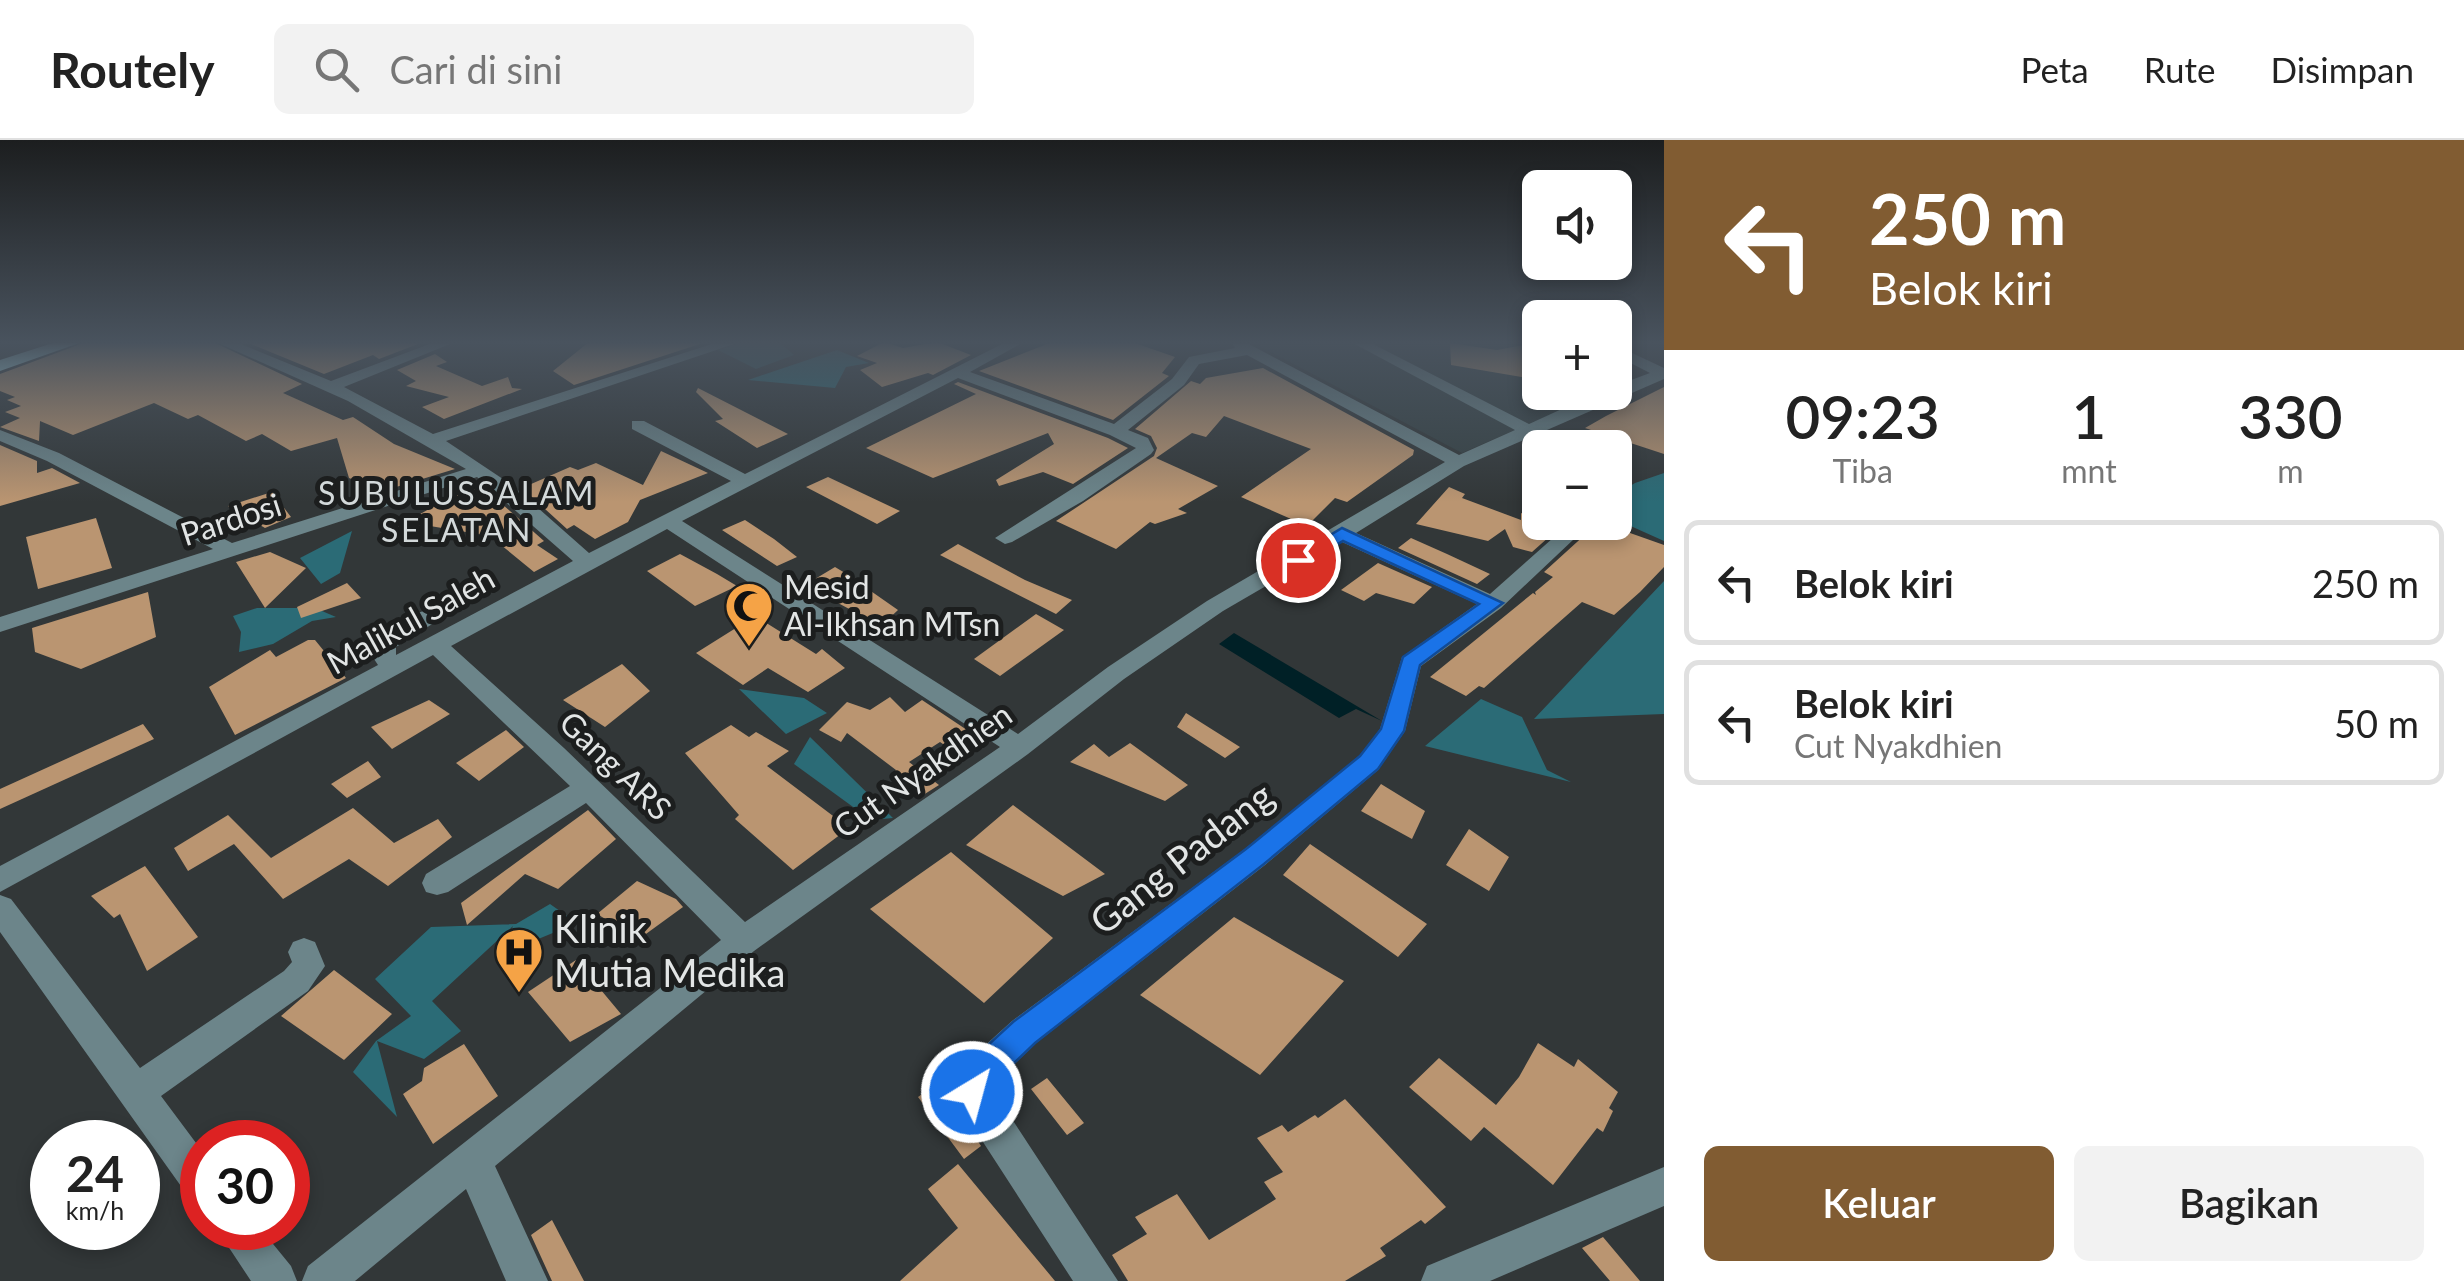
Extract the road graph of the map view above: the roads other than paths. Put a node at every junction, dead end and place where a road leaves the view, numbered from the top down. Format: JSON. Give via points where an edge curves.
{"nodes":[{"id":1,"x":345,"y":395,"type":"edge"},
{"id":2,"x":568,"y":395,"type":"edge"},
{"id":3,"x":918,"y":395,"type":"edge"},
{"id":4,"x":1019,"y":395,"type":"edge"},
{"id":5,"x":1161,"y":395,"type":"edge"},
{"id":6,"x":1334,"y":395,"type":"edge"},
{"id":7,"x":1461,"y":395,"type":"edge"},
{"id":8,"x":1571,"y":410,"type":"edge"},
{"id":9,"x":638,"y":425,"type":"dead end"},
{"id":10,"x":1526,"y":429,"type":"junction"},
{"id":11,"x":1116,"y":430,"type":"junction"},
{"id":12,"x":0,"y":434,"type":"edge"},
{"id":13,"x":431,"y":440,"type":"junction"},
{"id":14,"x":1458,"y":462,"type":"junction"},
{"id":15,"x":480,"y":470,"type":"junction"},
{"id":16,"x":746,"y":482,"type":"junction"},
{"id":17,"x":668,"y":521,"type":"junction"},
{"id":18,"x":1342,"y":534,"type":"junction"},
{"id":19,"x":1006,"y":538,"type":"dead end"},
{"id":20,"x":1563,"y":540,"type":"edge"},
{"id":21,"x":231,"y":551,"type":"junction"},
{"id":22,"x":588,"y":562,"type":"junction"},
{"id":23,"x":1493,"y":603,"type":"junction"},
{"id":24,"x":437,"y":614,"type":"dead end"},
{"id":25,"x":0,"y":625,"type":"edge"},
{"id":26,"x":436,"y":645,"type":"junction"},
{"id":27,"x":393,"y":668,"type":"junction"},
{"id":28,"x":1019,"y":747,"type":"junction"},
{"id":29,"x":588,"y":788,"type":"junction"},
{"id":30,"x":0,"y":880,"type":"edge"},
{"id":31,"x":437,"y":882,"type":"dead end"},
{"id":32,"x":0,"y":908,"type":"edge"},
{"id":33,"x":743,"y":941,"type":"junction"},
{"id":34,"x":304,"y":952,"type":"dead end"},
{"id":35,"x":136,"y":1092,"type":"junction"},
{"id":36,"x":180,"y":1152,"type":"edge"},
{"id":37,"x":473,"y":1162,"type":"junction"},
{"id":38,"x":1664,"y":1186,"type":"edge"},
{"id":39,"x":253,"y":1250,"type":"edge"},
{"id":40,"x":276,"y":1281,"type":"edge"},
{"id":41,"x":323,"y":1281,"type":"edge"},
{"id":42,"x":528,"y":1281,"type":"edge"},
{"id":43,"x":1097,"y":1281,"type":"edge"},
{"id":44,"x":1442,"y":1281,"type":"edge"}],
"edges":[{"from":1,"to":13,"type":"street"},
{"from":2,"to":13,"type":"street"},
{"from":3,"to":16,"type":"street","name":"Malikul Saleh"},
{"from":4,"to":11,"type":"street"},
{"from":5,"to":11,"type":"street"},
{"from":6,"to":14,"type":"street"},
{"from":7,"to":10,"type":"street"},
{"from":8,"to":10,"type":"street","name":"Cut Nyakdhien"},
{"from":9,"to":16,"type":"street"},
{"from":10,"to":14,"type":"street","name":"Cut Nyakdhien"},
{"from":11,"to":19,"type":"street","via":[[1142,442],[1144,450]]},
{"from":12,"to":21,"type":"street"},
{"from":13,"to":15,"type":"street"},
{"from":14,"to":18,"type":"street","name":"Cut Nyakdhien"},
{"from":15,"to":21,"type":"street","name":"Pardosi"},
{"from":15,"to":22,"type":"street"},
{"from":16,"to":17,"type":"street","name":"Malikul Saleh"},
{"from":17,"to":22,"type":"street","name":"Malikul Saleh"},
{"from":17,"to":28,"type":"street"},
{"from":18,"to":23,"type":"street"},
{"from":18,"to":28,"type":"street","name":"Cut Nyakdhien","via":[[1216,606]]},
{"from":20,"to":23,"type":"street","name":"Gang Padang"},
{"from":21,"to":25,"type":"street","name":"Pardosi"},
{"from":22,"to":26,"type":"street","name":"Malikul Saleh"},
{"from":23,"to":43,"type":"street","name":"Gang Padang","via":[[1410,662],[1392,731],[1369,762],[1024,1032],[974,1079],[972,1092]]},
{"from":24,"to":27,"type":"street","via":[[383,645]]},
{"from":26,"to":27,"type":"street","name":"Malikul Saleh"},
{"from":26,"to":29,"type":"street","name":"Gang ARS"},
{"from":27,"to":30,"type":"street","name":"Malikul Saleh"},
{"from":28,"to":33,"type":"street","name":"Cut Nyakdhien"},
{"from":29,"to":31,"type":"street"},
{"from":29,"to":33,"type":"street","name":"Gang ARS"},
{"from":32,"to":35,"type":"street"},
{"from":33,"to":37,"type":"street","name":"Cut Nyakdhien"},
{"from":34,"to":35,"type":"street","via":[[309,966],[296,981]]},
{"from":35,"to":36,"type":"street"},
{"from":37,"to":41,"type":"street","name":"Cut Nyakdhien"},
{"from":37,"to":42,"type":"street"},
{"from":38,"to":44,"type":"street"},
{"from":39,"to":40,"type":"street"}]}
